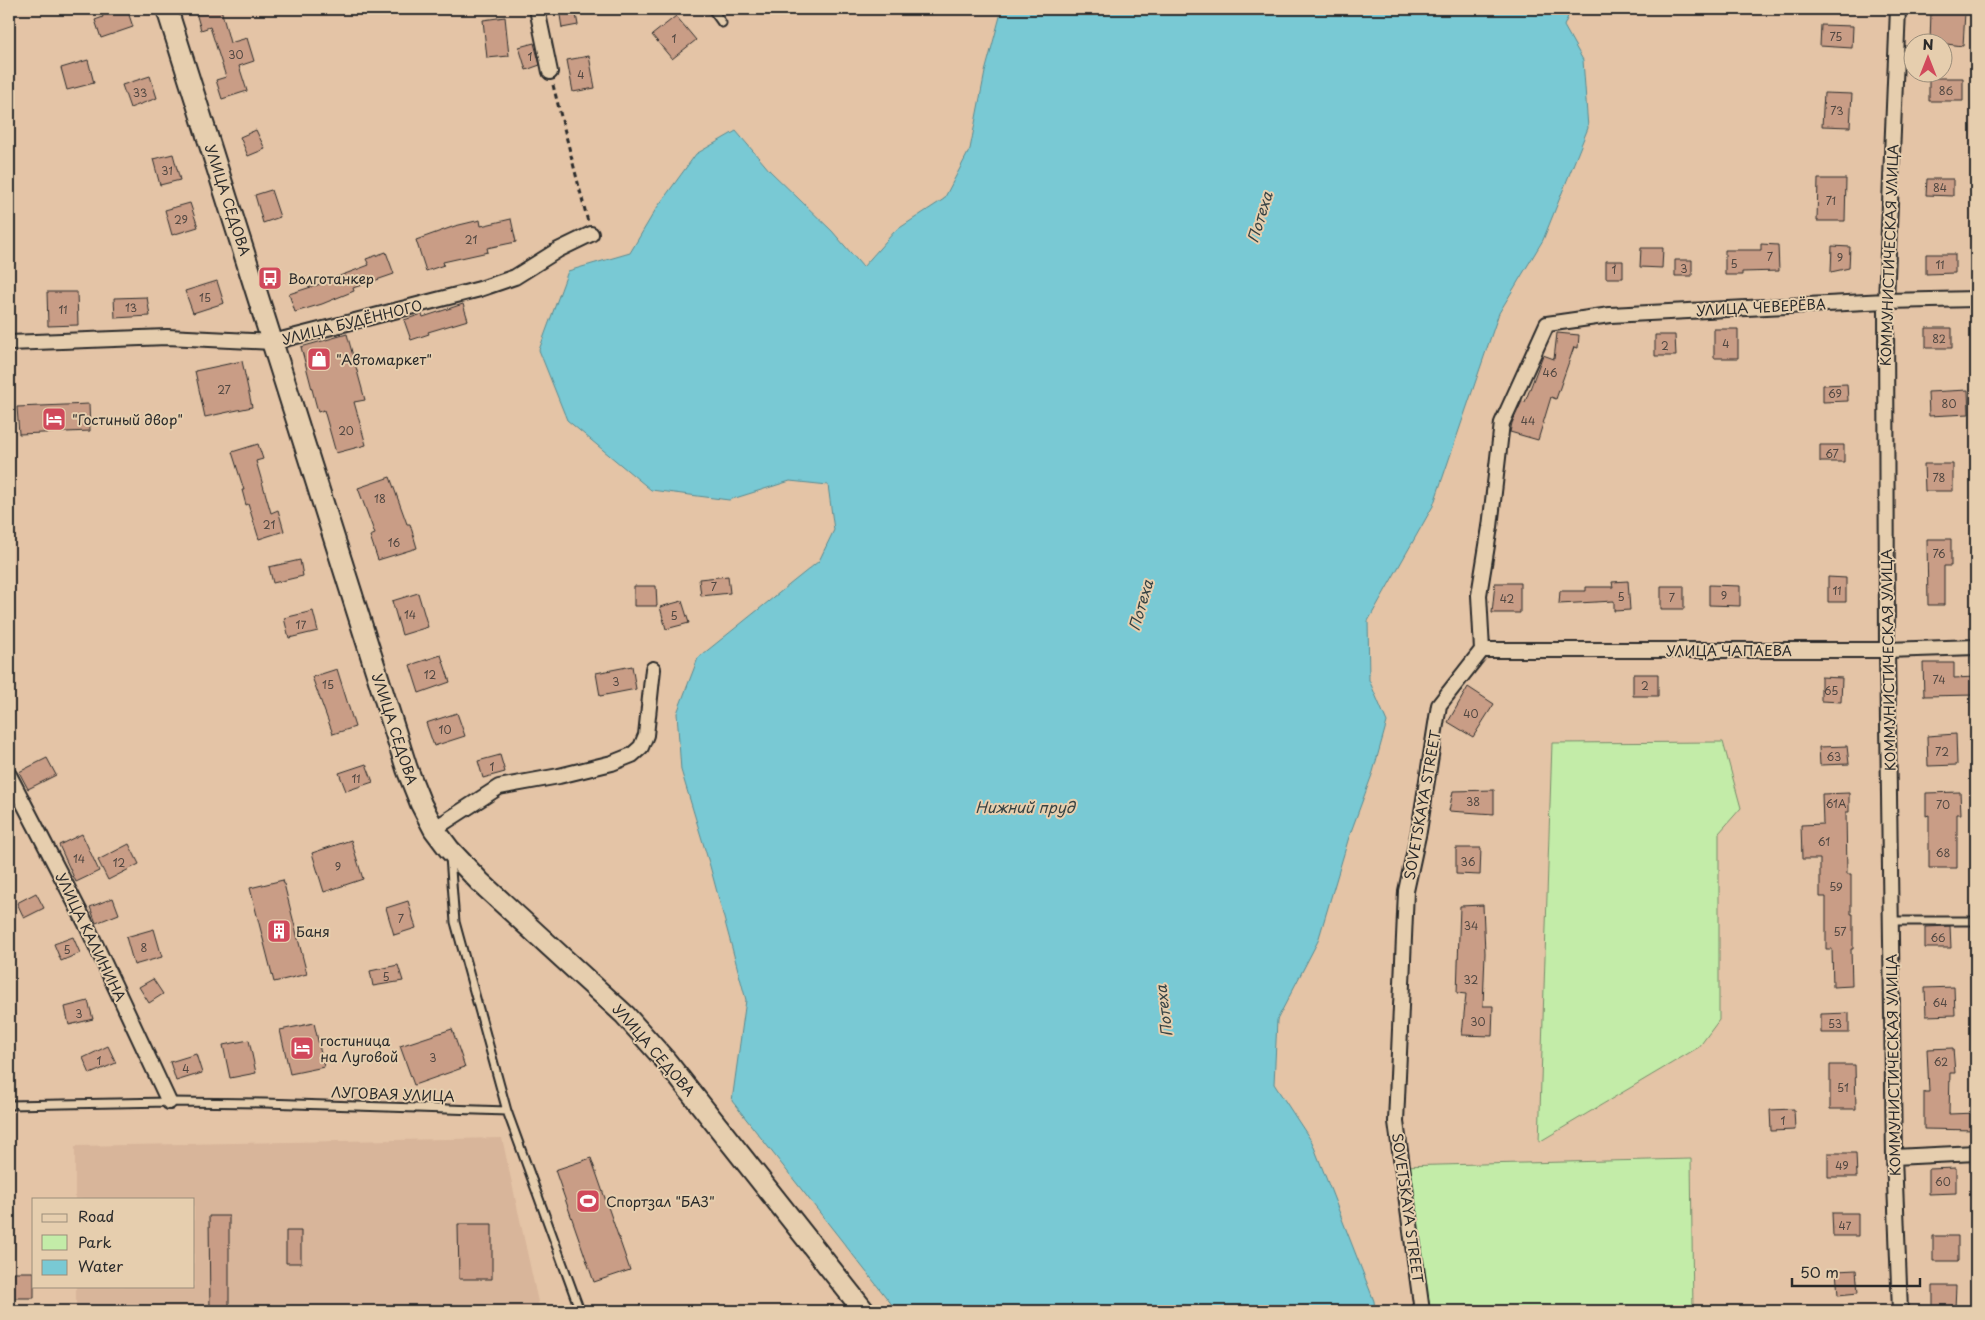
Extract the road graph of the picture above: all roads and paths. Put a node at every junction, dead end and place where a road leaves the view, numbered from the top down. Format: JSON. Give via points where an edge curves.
{"nodes":[{"id":1,"x":167,"y":9,"type":"edge"},
{"id":2,"x":537,"y":9,"type":"edge"},
{"id":3,"x":712,"y":9,"type":"edge"},
{"id":4,"x":1898,"y":9,"type":"edge"},
{"id":5,"x":722,"y":23,"type":"dead end"},
{"id":6,"x":550,"y":72,"type":"joint"},
{"id":7,"x":591,"y":234,"type":"joint"},
{"id":8,"x":1976,"y":300,"type":"edge"},
{"id":9,"x":1886,"y":301,"type":"junction"},
{"id":10,"x":273,"y":342,"type":"junction"},
{"id":11,"x":9,"y":343,"type":"edge"},
{"id":12,"x":1976,"y":647,"type":"edge"},
{"id":13,"x":1482,"y":650,"type":"junction"},
{"id":14,"x":1887,"y":650,"type":"junction"},
{"id":15,"x":653,"y":669,"type":"dead end"},
{"id":16,"x":9,"y":774,"type":"edge"},
{"id":17,"x":434,"y":829,"type":"junction"},
{"id":18,"x":449,"y":849,"type":"junction"},
{"id":19,"x":1891,"y":921,"type":"junction"},
{"id":20,"x":1976,"y":921,"type":"edge"},
{"id":21,"x":169,"y":1102,"type":"junction"},
{"id":22,"x":9,"y":1106,"type":"edge"},
{"id":23,"x":507,"y":1111,"type":"junction"},
{"id":24,"x":1976,"y":1153,"type":"edge"},
{"id":25,"x":1894,"y":1156,"type":"junction"},
{"id":26,"x":580,"y":1311,"type":"edge"},
{"id":27,"x":864,"y":1311,"type":"edge"},
{"id":28,"x":1422,"y":1311,"type":"edge"},
{"id":29,"x":1900,"y":1311,"type":"edge"}],
"edges":[{"from":1,"to":10,"type":"main road","name":"УЛИЦА СЕДОВА"},
{"from":2,"to":6,"type":"street"},
{"from":3,"to":5,"type":"lane"},
{"from":4,"to":9,"type":"street","name":"КОММУНИСТИЧЕСКАЯ УЛИЦА"},
{"from":6,"to":7,"type":"path"},
{"from":7,"to":10,"type":"street","name":"УЛИЦА БУДЁННОГО","via":[[515,277],[480,289]]},
{"from":8,"to":9,"type":"street","name":"УЛИЦА ЧЕВЕРЁВА"},
{"from":9,"to":13,"type":"street","name":"УЛИЦА ЧЕВЕРЁВА","via":[[1610,314],[1547,324],[1502,423],[1479,595]]},
{"from":9,"to":14,"type":"street","name":"КОММУНИСТИЧЕСКАЯ УЛИЦА"},
{"from":10,"to":11,"type":"street","name":"УЛИЦА БУДЁННОГО","via":[[167,337]]},
{"from":10,"to":17,"type":"main road","name":"УЛИЦА СЕДОВА","via":[[407,769],[420,804]]},
{"from":12,"to":14,"type":"street","name":"УЛИЦА ЧАПАЕВА"},
{"from":13,"to":14,"type":"street","name":"УЛИЦА ЧАПАЕВА"},
{"from":13,"to":28,"type":"street","name":"SOVETSKAYA STREET","via":[[1439,705],[1406,890],[1396,1122]]},
{"from":14,"to":19,"type":"street","name":"КОММУНИСТИЧЕСКАЯ УЛИЦА"},
{"from":15,"to":17,"type":"street","via":[[646,735],[632,754],[612,763],[500,787]]},
{"from":16,"to":21,"type":"street","name":"УЛИЦА КАЛИНИНА","via":[[86,922]]},
{"from":17,"to":18,"type":"main road","name":"УЛИЦА СЕДОВА"},
{"from":18,"to":23,"type":"lane","via":[[455,922]]},
{"from":18,"to":27,"type":"main road","name":"УЛИЦА СЕДОВА","via":[[480,882],[625,1015],[666,1061]]},
{"from":19,"to":20,"type":"lane"},
{"from":19,"to":25,"type":"street","name":"КОММУНИСТИЧЕСКАЯ УЛИЦА"},
{"from":21,"to":22,"type":"lane","name":"ЛУГОВАЯ УЛИЦА"},
{"from":21,"to":23,"type":"lane","name":"ЛУГОВАЯ УЛИЦА"},
{"from":23,"to":26,"type":"lane"},
{"from":24,"to":25,"type":"street"},
{"from":25,"to":29,"type":"street","name":"КОММУНИСТИЧЕСКАЯ УЛИЦА"}]}
